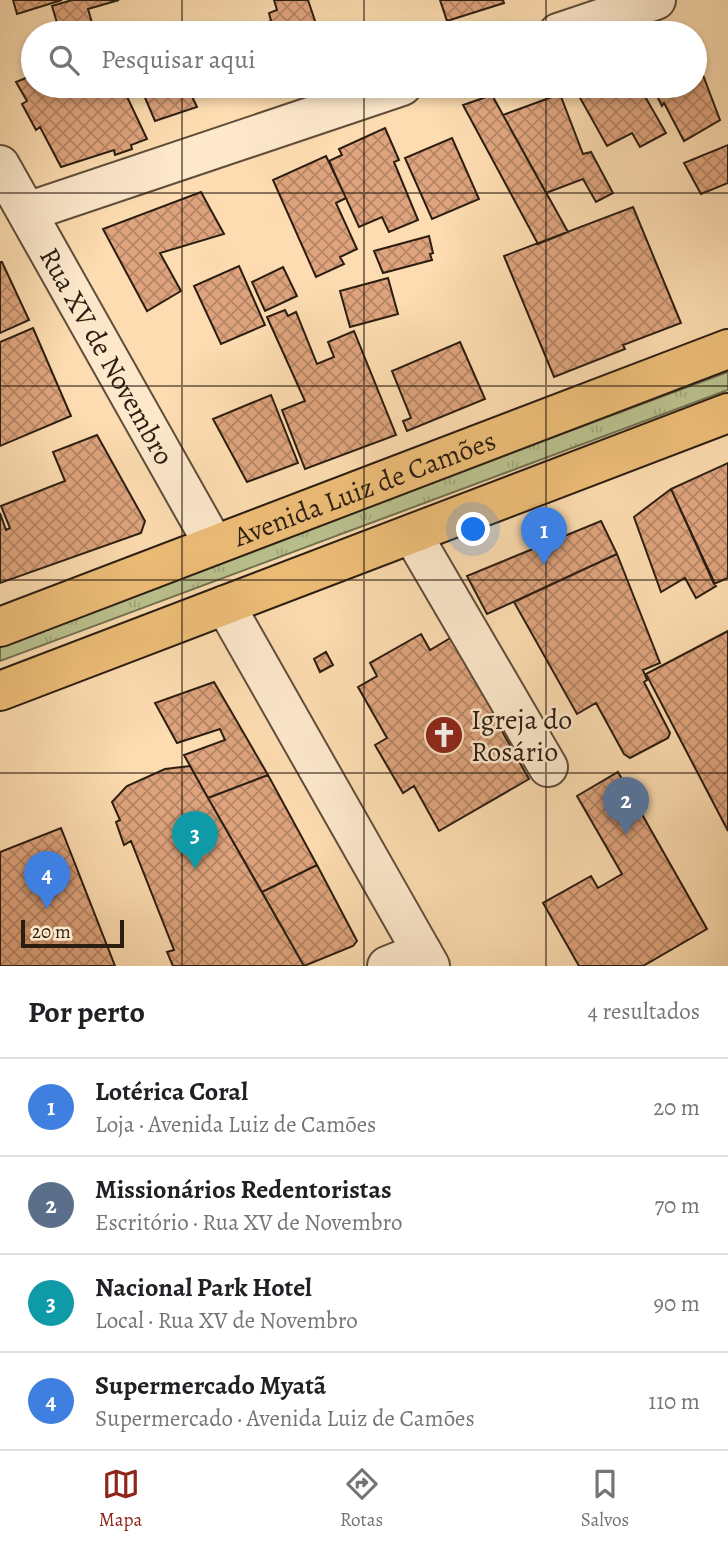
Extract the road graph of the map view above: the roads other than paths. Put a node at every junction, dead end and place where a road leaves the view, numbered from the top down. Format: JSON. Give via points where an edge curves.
{"nodes":[{"id":1,"x":656,"y":0,"type":"edge"},
{"id":2,"x":594,"y":21,"type":"edge"},
{"id":3,"x":366,"y":98,"type":"edge"},
{"id":4,"x":0,"y":165,"type":"edge"},
{"id":5,"x":27,"y":212,"type":"junction"},
{"id":6,"x":728,"y":349,"type":"edge"},
{"id":7,"x":728,"y":413,"type":"edge"},
{"id":8,"x":412,"y":534,"type":"junction"},
{"id":9,"x":214,"y":545,"type":"junction"},
{"id":10,"x":225,"y":605,"type":"junction"},
{"id":11,"x":0,"y":627,"type":"edge"},
{"id":12,"x":0,"y":691,"type":"edge"},
{"id":13,"x":548,"y":767,"type":"dead end"},
{"id":14,"x":426,"y":959,"type":"edge"},
{"id":15,"x":387,"y":966,"type":"edge"}],
"edges":[{"from":1,"to":2,"type":"street"},
{"from":3,"to":5,"type":"street"},
{"from":4,"to":5,"type":"street","name":"Rua XV de Novembro"},
{"from":5,"to":9,"type":"street","name":"Rua XV de Novembro"},
{"from":6,"to":9,"type":"main road","name":"Avenida Luiz de Camões"},
{"from":7,"to":8,"type":"main road"},
{"from":8,"to":10,"type":"main road"},
{"from":8,"to":13,"type":"street"},
{"from":9,"to":11,"type":"main road","name":"Avenida Luiz de Camões"},
{"from":10,"to":12,"type":"main road"},
{"from":10,"to":14,"type":"street"},
{"from":14,"to":15,"type":"street"}]}
